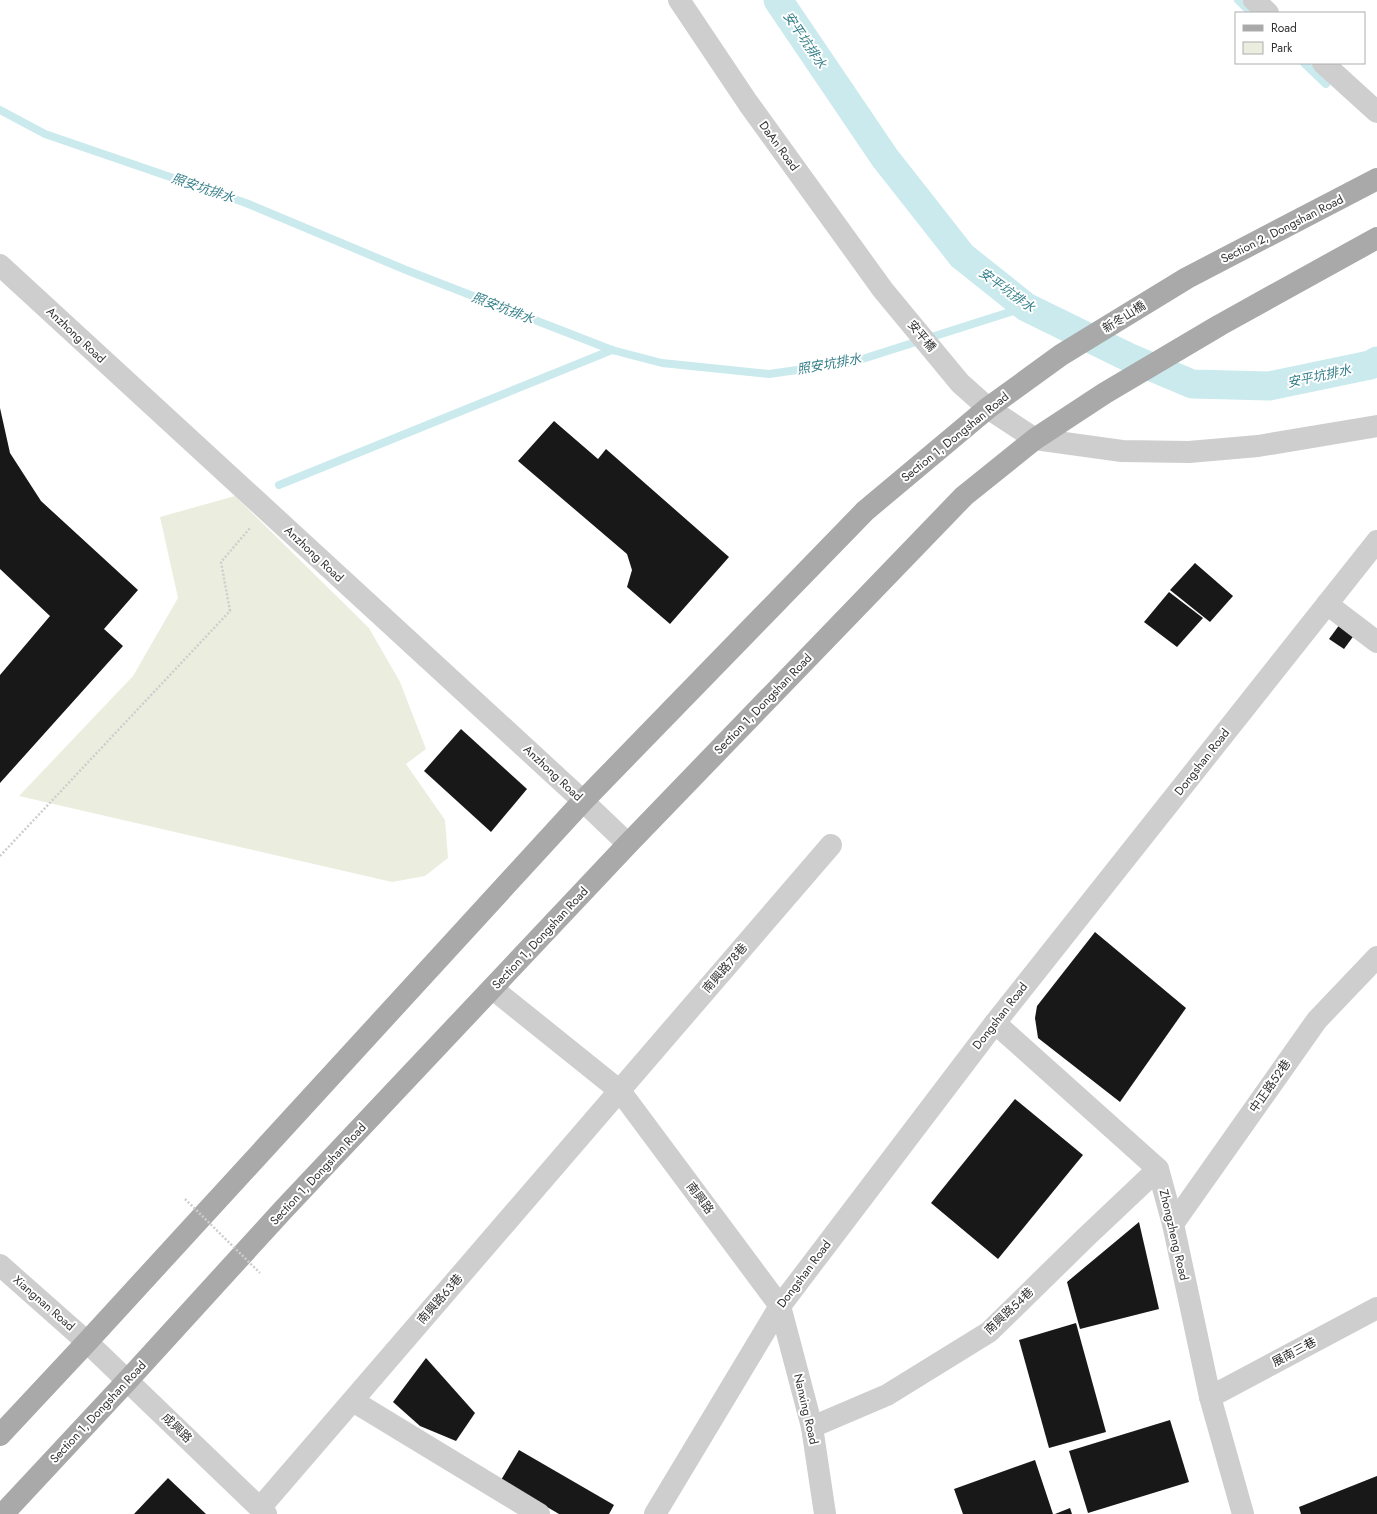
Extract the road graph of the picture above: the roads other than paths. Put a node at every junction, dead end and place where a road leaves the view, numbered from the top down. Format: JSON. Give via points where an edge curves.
{"nodes":[{"id":1,"x":680,"y":0,"type":"edge"},
{"id":2,"x":1254,"y":0,"type":"edge"},
{"id":3,"x":1267,"y":12,"type":"edge"},
{"id":4,"x":1324,"y":64,"type":"edge"},
{"id":5,"x":1377,"y":112,"type":"edge"},
{"id":6,"x":1377,"y":179,"type":"edge"},
{"id":7,"x":1377,"y":238,"type":"edge"},
{"id":8,"x":0,"y":265,"type":"edge"},
{"id":9,"x":1187,"y":278,"type":"joint"},
{"id":10,"x":883,"y":290,"type":"joint"},
{"id":11,"x":1061,"y":356,"type":"joint"},
{"id":12,"x":988,"y":408,"type":"junction"},
{"id":13,"x":1377,"y":426,"type":"edge"},
{"id":14,"x":1036,"y":439,"type":"junction"},
{"id":15,"x":1377,"y":541,"type":"edge"},
{"id":16,"x":1327,"y":604,"type":"junction"},
{"id":17,"x":1377,"y":642,"type":"edge"},
{"id":18,"x":583,"y":801,"type":"junction"},
{"id":19,"x":628,"y":844,"type":"junction"},
{"id":20,"x":831,"y":845,"type":"dead end"},
{"id":21,"x":1377,"y":957,"type":"edge"},
{"id":22,"x":493,"y":988,"type":"junction"},
{"id":23,"x":995,"y":1023,"type":"junction"},
{"id":24,"x":620,"y":1091,"type":"junction"},
{"id":25,"x":1158,"y":1169,"type":"junction"},
{"id":26,"x":1173,"y":1224,"type":"junction"},
{"id":27,"x":0,"y":1265,"type":"edge"},
{"id":28,"x":780,"y":1306,"type":"junction"},
{"id":29,"x":1377,"y":1308,"type":"edge"},
{"id":30,"x":87,"y":1342,"type":"junction"},
{"id":31,"x":127,"y":1381,"type":"junction"},
{"id":32,"x":1210,"y":1397,"type":"junction"},
{"id":33,"x":353,"y":1401,"type":"junction"},
{"id":34,"x":812,"y":1427,"type":"junction"},
{"id":35,"x":0,"y":1435,"type":"edge"},
{"id":36,"x":263,"y":1511,"type":"edge"},
{"id":37,"x":3,"y":1514,"type":"edge"},
{"id":38,"x":539,"y":1514,"type":"edge"},
{"id":39,"x":655,"y":1514,"type":"edge"},
{"id":40,"x":825,"y":1514,"type":"edge"},
{"id":41,"x":1243,"y":1514,"type":"edge"}],
"edges":[{"from":1,"to":10,"type":"street","name":"DaAn Road","via":[[748,103]]},
{"from":2,"to":3,"type":"street"},
{"from":4,"to":5,"type":"street"},
{"from":6,"to":9,"type":"main road","name":"Section 2, Dongshan Road"},
{"from":7,"to":14,"type":"main road","name":"Section 1, Dongshan Road","via":[[1220,325],[1105,393]]},
{"from":8,"to":18,"type":"street","name":"Anzhong Road"},
{"from":9,"to":11,"type":"main road","name":"新冬山橋"},
{"from":10,"to":12,"type":"street","name":"安平橋","via":[[960,383]]},
{"from":11,"to":12,"type":"main road","name":"Section 1, Dongshan Road"},
{"from":12,"to":14,"type":"street","name":"安平橋"},
{"from":12,"to":18,"type":"main road","name":"Section 1, Dongshan Road","via":[[865,511]]},
{"from":13,"to":14,"type":"street","via":[[1258,446],[1189,452],[1122,451]]},
{"from":14,"to":19,"type":"main road","name":"Section 1, Dongshan Road","via":[[964,496]]},
{"from":15,"to":16,"type":"street","name":"Dongshan Road"},
{"from":16,"to":17,"type":"street"},
{"from":16,"to":23,"type":"street","name":"Dongshan Road"},
{"from":18,"to":19,"type":"street","name":"Anzhong Road"},
{"from":18,"to":30,"type":"main road","name":"Section 1, Dongshan Road"},
{"from":19,"to":22,"type":"main road","name":"Section 1, Dongshan Road"},
{"from":20,"to":24,"type":"street","name":"南興路78巷"},
{"from":21,"to":26,"type":"street","name":"中正路52巷","via":[[1317,1020]]},
{"from":22,"to":24,"type":"street","name":"南興路"},
{"from":22,"to":31,"type":"main road","name":"Section 1, Dongshan Road","via":[[283,1210]]},
{"from":23,"to":25,"type":"street"},
{"from":23,"to":28,"type":"street","name":"Dongshan Road"},
{"from":24,"to":28,"type":"street","name":"南興路"},
{"from":24,"to":33,"type":"street","name":"南興路63巷"},
{"from":25,"to":26,"type":"street","name":"Zhongzheng Road"},
{"from":25,"to":34,"type":"street","name":"南興路54巷","via":[[989,1332],[887,1395]]},
{"from":26,"to":32,"type":"street","name":"Zhongzheng Road"},
{"from":27,"to":30,"type":"street","name":"Xiangnan Road"},
{"from":28,"to":34,"type":"street","name":"Nanxing Road"},
{"from":28,"to":39,"type":"street","name":"Dongshan Road"},
{"from":29,"to":32,"type":"street","name":"展南三巷"},
{"from":30,"to":31,"type":"street","name":"成興路"},
{"from":30,"to":35,"type":"main road","name":"Section 1, Dongshan Road"},
{"from":31,"to":36,"type":"street","name":"成興路"},
{"from":31,"to":37,"type":"main road","name":"Section 1, Dongshan Road"},
{"from":32,"to":41,"type":"street","name":"Zhongzheng Road"},
{"from":33,"to":36,"type":"street","name":"南興路63巷"},
{"from":33,"to":38,"type":"street"},
{"from":34,"to":40,"type":"street","name":"Nanxing Road"}]}
